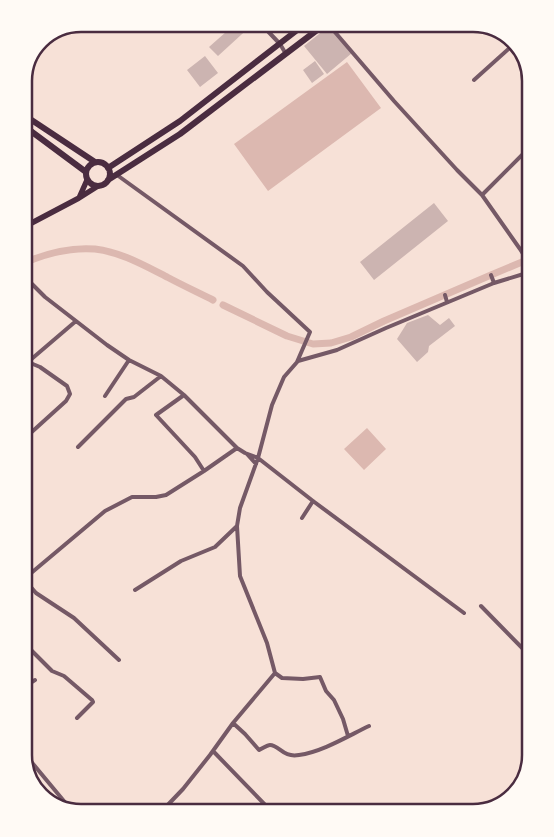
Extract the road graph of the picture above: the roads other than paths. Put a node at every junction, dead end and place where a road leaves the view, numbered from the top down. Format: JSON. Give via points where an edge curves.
{"nodes":[{"id":1,"x":269,"y":32,"type":"edge"},
{"id":2,"x":294,"y":33,"type":"edge"},
{"id":3,"x":315,"y":33,"type":"edge"},
{"id":4,"x":334,"y":33,"type":"edge"},
{"id":5,"x":280,"y":44,"type":"junction"},
{"id":6,"x":509,"y":49,"type":"edge"},
{"id":7,"x":286,"y":54,"type":"junction"},
{"id":8,"x":474,"y":80,"type":"dead end"},
{"id":9,"x":33,"y":121,"type":"edge"},
{"id":10,"x":33,"y":133,"type":"edge"},
{"id":11,"x":522,"y":155,"type":"edge"},
{"id":12,"x":95,"y":162,"type":"junction"},
{"id":13,"x":108,"y":168,"type":"junction"},
{"id":14,"x":86,"y":172,"type":"junction"},
{"id":15,"x":117,"y":174,"type":"junction"},
{"id":16,"x":87,"y":180,"type":"junction"},
{"id":17,"x":108,"y":180,"type":"junction"},
{"id":18,"x":98,"y":186,"type":"junction"},
{"id":19,"x":482,"y":195,"type":"junction"},
{"id":20,"x":79,"y":198,"type":"junction"},
{"id":21,"x":33,"y":222,"type":"edge"},
{"id":22,"x":522,"y":252,"type":"edge"},
{"id":23,"x":522,"y":274,"type":"edge"},
{"id":24,"x":491,"y":275,"type":"dead end"},
{"id":25,"x":494,"y":283,"type":"junction"},
{"id":26,"x":33,"y":285,"type":"edge"},
{"id":27,"x":445,"y":295,"type":"dead end"},
{"id":28,"x":447,"y":302,"type":"junction"},
{"id":29,"x":76,"y":321,"type":"junction"},
{"id":30,"x":384,"y":321,"type":"dead end"},
{"id":31,"x":386,"y":328,"type":"junction"},
{"id":32,"x":33,"y":357,"type":"edge"},
{"id":33,"x":129,"y":360,"type":"junction"},
{"id":34,"x":296,"y":362,"type":"junction"},
{"id":35,"x":33,"y":364,"type":"edge"},
{"id":36,"x":160,"y":376,"type":"junction"},
{"id":37,"x":184,"y":394,"type":"junction"},
{"id":38,"x":105,"y":396,"type":"dead end"},
{"id":39,"x":32,"y":431,"type":"edge"},
{"id":40,"x":78,"y":447,"type":"dead end"},
{"id":41,"x":237,"y":448,"type":"junction"},
{"id":42,"x":245,"y":453,"type":"junction"},
{"id":43,"x":258,"y":458,"type":"junction"},
{"id":44,"x":256,"y":464,"type":"junction"},
{"id":45,"x":204,"y":471,"type":"junction"},
{"id":46,"x":313,"y":501,"type":"junction"},
{"id":47,"x":302,"y":518,"type":"dead end"},
{"id":48,"x":237,"y":526,"type":"junction"},
{"id":49,"x":32,"y":572,"type":"edge"},
{"id":50,"x":32,"y":589,"type":"edge"},
{"id":51,"x":134,"y":590,"type":"dead end"},
{"id":52,"x":482,"y":606,"type":"dead end"},
{"id":53,"x":464,"y":613,"type":"dead end"},
{"id":54,"x":522,"y":648,"type":"edge"},
{"id":55,"x":32,"y":651,"type":"edge"},
{"id":56,"x":120,"y":660,"type":"dead end"},
{"id":57,"x":275,"y":673,"type":"junction"},
{"id":58,"x":35,"y":680,"type":"dead end"},
{"id":59,"x":32,"y":682,"type":"edge"},
{"id":60,"x":77,"y":718,"type":"dead end"},
{"id":61,"x":233,"y":723,"type":"junction"},
{"id":62,"x":369,"y":726,"type":"dead end"},
{"id":63,"x":348,"y":736,"type":"junction"},
{"id":64,"x":213,"y":751,"type":"junction"},
{"id":65,"x":33,"y":764,"type":"edge"},
{"id":66,"x":65,"y":802,"type":"edge"},
{"id":67,"x":169,"y":804,"type":"edge"},
{"id":68,"x":264,"y":804,"type":"edge"}],
"edges":[{"from":1,"to":5,"type":"street"},
{"from":2,"to":5,"type":"highway"},
{"from":3,"to":7,"type":"highway"},
{"from":4,"to":19,"type":"street"},
{"from":5,"to":7,"type":"street"},
{"from":5,"to":13,"type":"highway","via":[[180,121]]},
{"from":6,"to":8,"type":"street"},
{"from":7,"to":15,"type":"highway","via":[[180,134]]},
{"from":9,"to":12,"type":"highway"},
{"from":10,"to":14,"type":"highway"},
{"from":11,"to":19,"type":"street"},
{"from":12,"to":13,"type":"highway"},
{"from":12,"to":14,"type":"highway"},
{"from":13,"to":17,"type":"highway"},
{"from":14,"to":16,"type":"highway"},
{"from":15,"to":17,"type":"highway"},
{"from":15,"to":34,"type":"street","via":[[243,266],[310,332]]},
{"from":16,"to":18,"type":"highway"},
{"from":16,"to":20,"type":"main road"},
{"from":17,"to":18,"type":"highway"},
{"from":18,"to":20,"type":"main road"},
{"from":19,"to":22,"type":"street"},
{"from":20,"to":21,"type":"main road"},
{"from":23,"to":25,"type":"street"},
{"from":24,"to":25,"type":"street"},
{"from":25,"to":28,"type":"street"},
{"from":26,"to":29,"type":"street"},
{"from":27,"to":28,"type":"street"},
{"from":28,"to":31,"type":"street"},
{"from":29,"to":32,"type":"street"},
{"from":29,"to":33,"type":"street"},
{"from":30,"to":31,"type":"street"},
{"from":31,"to":34,"type":"street","via":[[337,350]]},
{"from":33,"to":36,"type":"street"},
{"from":33,"to":38,"type":"street"},
{"from":34,"to":43,"type":"street","via":[[284,377],[272,405]]},
{"from":35,"to":39,"type":"street","via":[[40,366],[68,386],[70,394]]},
{"from":36,"to":37,"type":"street"},
{"from":36,"to":40,"type":"street","via":[[134,397],[126,399]]},
{"from":37,"to":41,"type":"street"},
{"from":37,"to":45,"type":"street","via":[[156,415]]},
{"from":41,"to":42,"type":"street"},
{"from":41,"to":45,"type":"street"},
{"from":42,"to":43,"type":"street"},
{"from":42,"to":44,"type":"street"},
{"from":43,"to":44,"type":"street"},
{"from":43,"to":46,"type":"street"},
{"from":44,"to":48,"type":"street"},
{"from":45,"to":49,"type":"street","via":[[166,495],[132,497],[105,511]]},
{"from":46,"to":47,"type":"street"},
{"from":46,"to":53,"type":"street"},
{"from":48,"to":51,"type":"street","via":[[215,547],[182,561]]},
{"from":48,"to":57,"type":"street","via":[[240,576],[267,643]]},
{"from":50,"to":56,"type":"street","via":[[74,618]]},
{"from":52,"to":54,"type":"street"},
{"from":55,"to":60,"type":"street","via":[[52,671],[64,676],[92,700]]},
{"from":57,"to":61,"type":"street"},
{"from":57,"to":63,"type":"street","via":[[282,678],[320,677],[334,700]]},
{"from":58,"to":59,"type":"street"},
{"from":61,"to":63,"type":"street","via":[[259,750],[269,745],[291,756],[329,746]]},
{"from":61,"to":64,"type":"street"},
{"from":62,"to":63,"type":"street"},
{"from":64,"to":67,"type":"street"},
{"from":64,"to":68,"type":"street"},
{"from":65,"to":66,"type":"street"}]}
